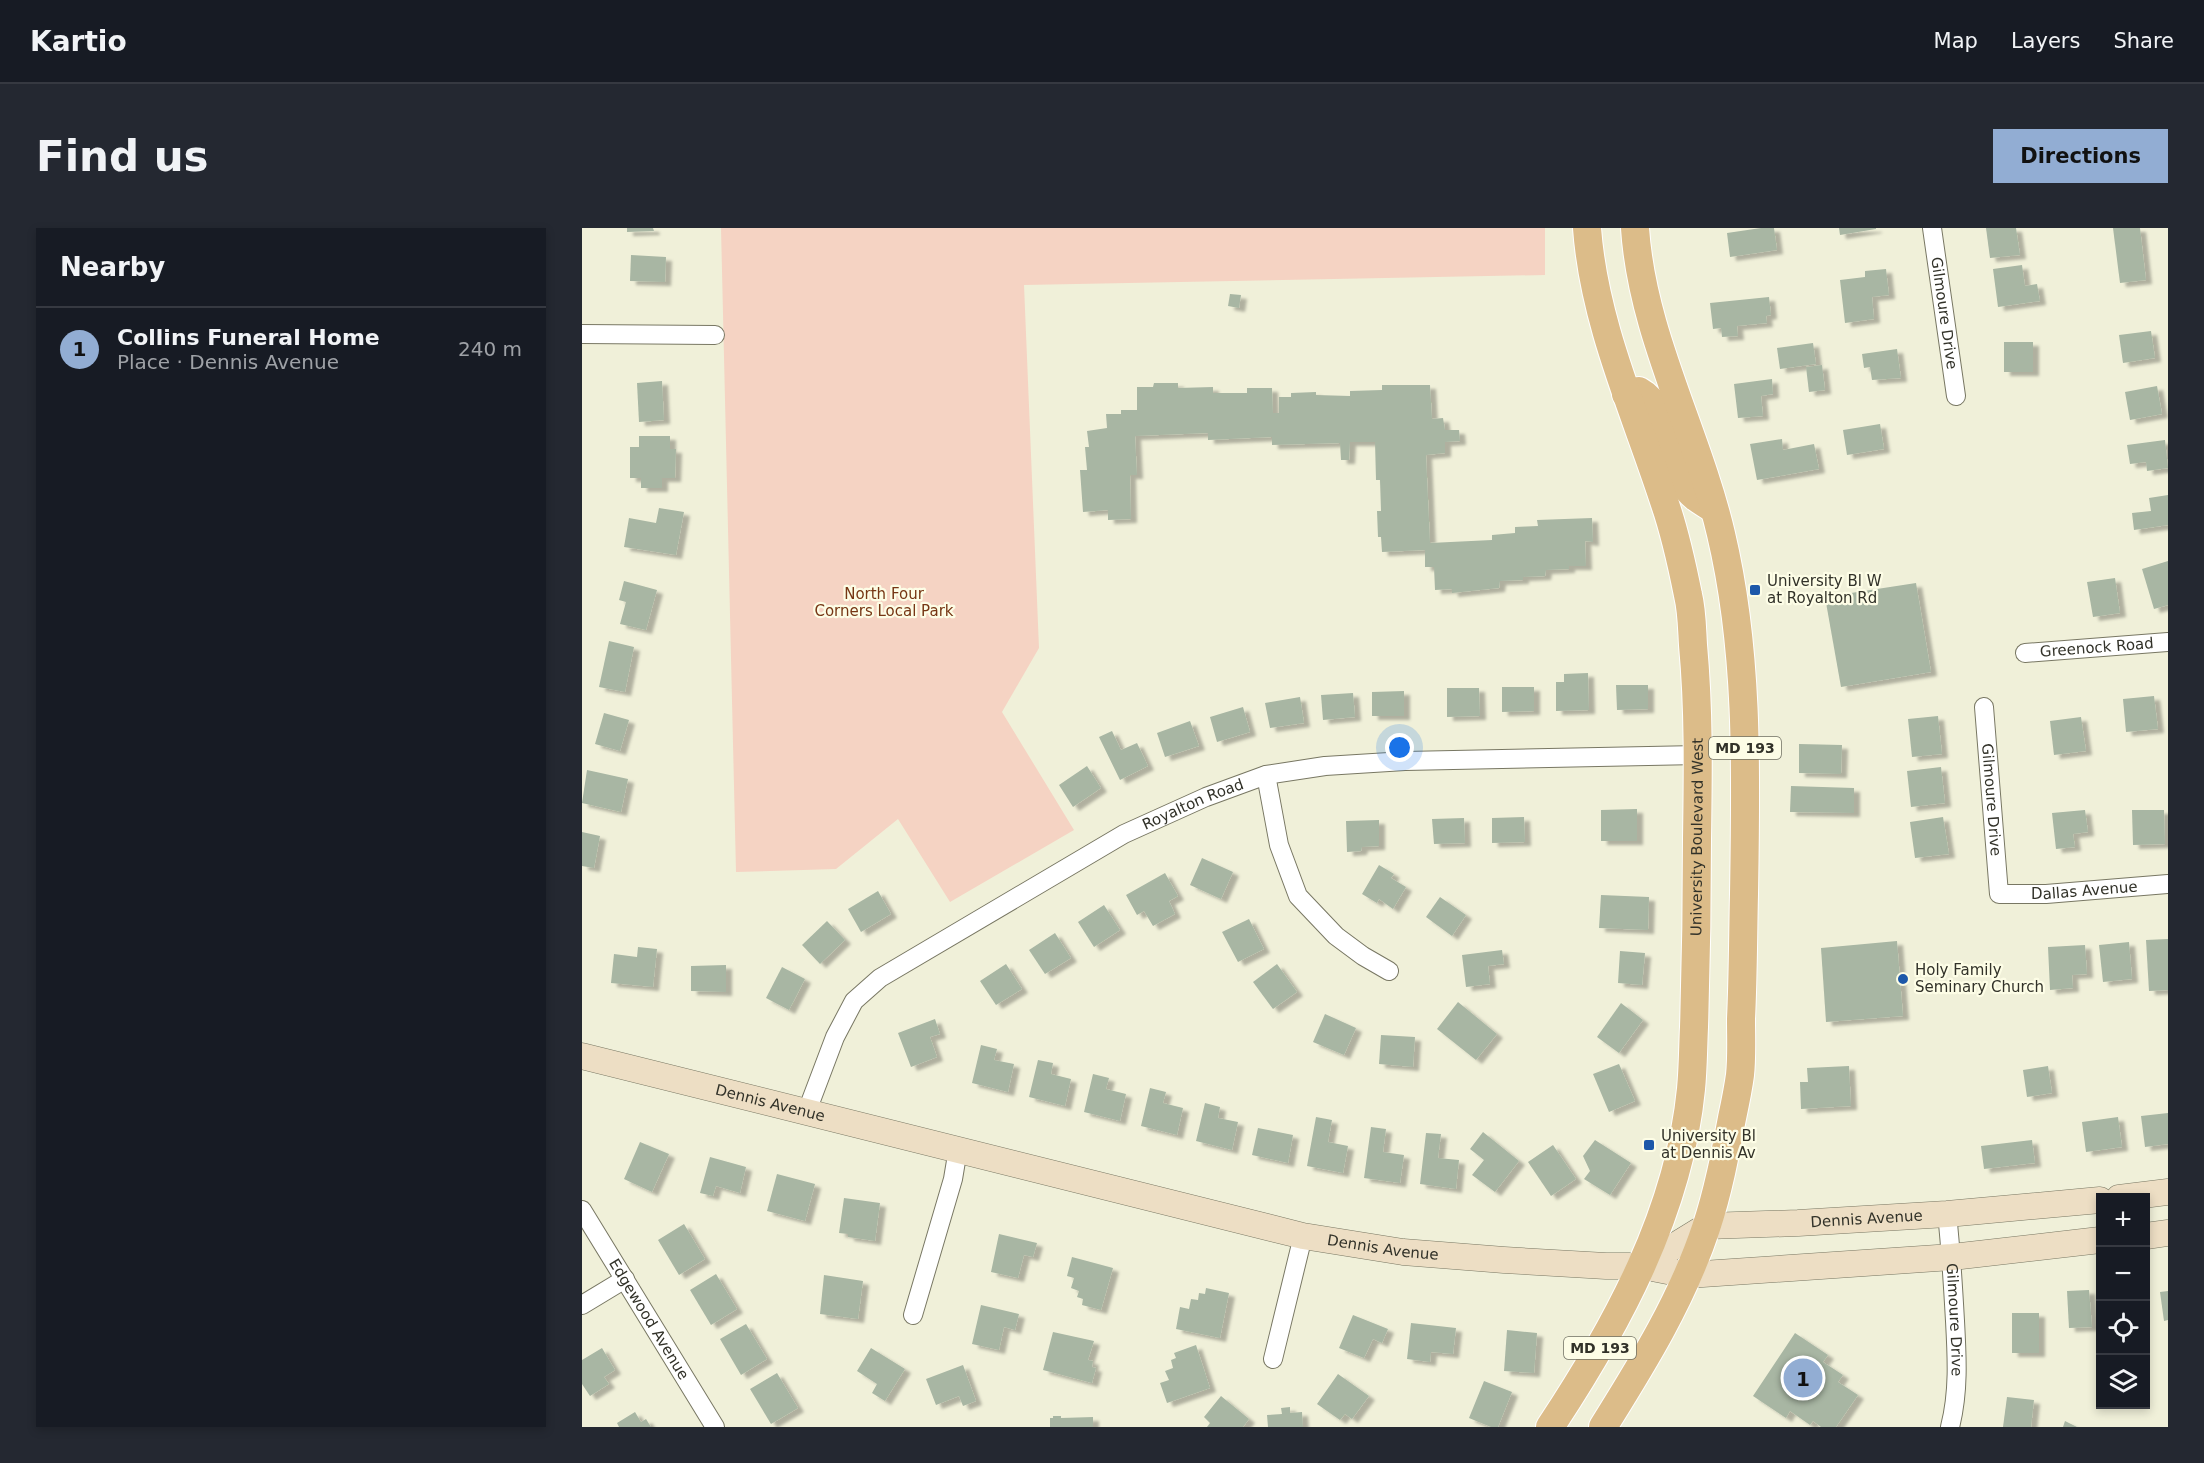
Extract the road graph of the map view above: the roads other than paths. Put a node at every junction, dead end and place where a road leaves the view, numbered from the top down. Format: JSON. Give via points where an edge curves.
{"nodes":[{"id":1,"x":1587,"y":228,"type":"edge"},
{"id":2,"x":1635,"y":228,"type":"edge"},
{"id":3,"x":1932,"y":228,"type":"edge"},
{"id":4,"x":582,"y":334,"type":"edge"},
{"id":5,"x":715,"y":335,"type":"dead end"},
{"id":6,"x":1626,"y":394,"type":"junction"},
{"id":7,"x":1956,"y":396,"type":"dead end"},
{"id":8,"x":1714,"y":508,"type":"junction"},
{"id":9,"x":2168,"y":642,"type":"edge"},
{"id":10,"x":2025,"y":652,"type":"dead end"},
{"id":11,"x":1984,"y":707,"type":"dead end"},
{"id":12,"x":1698,"y":755,"type":"junction"},
{"id":13,"x":1266,"y":775,"type":"junction"},
{"id":14,"x":2168,"y":884,"type":"edge"},
{"id":15,"x":1999,"y":894,"type":"joint"},
{"id":16,"x":1389,"y":971,"type":"dead end"},
{"id":17,"x":582,"y":1056,"type":"edge"},
{"id":18,"x":807,"y":1111,"type":"junction"},
{"id":19,"x":958,"y":1149,"type":"junction"},
{"id":20,"x":2168,"y":1192,"type":"edge"},
{"id":21,"x":2150,"y":1194,"type":"edge"},
{"id":22,"x":2096,"y":1200,"type":"edge"},
{"id":23,"x":582,"y":1210,"type":"edge"},
{"id":24,"x":1947,"y":1214,"type":"junction"},
{"id":25,"x":1707,"y":1226,"type":"junction"},
{"id":26,"x":2168,"y":1233,"type":"edge"},
{"id":27,"x":2150,"y":1235,"type":"edge"},
{"id":28,"x":1303,"y":1236,"type":"junction"},
{"id":29,"x":2096,"y":1240,"type":"edge"},
{"id":30,"x":1952,"y":1257,"type":"junction"},
{"id":31,"x":1642,"y":1266,"type":"junction"},
{"id":32,"x":1688,"y":1275,"type":"junction"},
{"id":33,"x":625,"y":1279,"type":"junction"},
{"id":34,"x":582,"y":1305,"type":"edge"},
{"id":35,"x":913,"y":1315,"type":"dead end"},
{"id":36,"x":1273,"y":1359,"type":"dead end"},
{"id":37,"x":715,"y":1427,"type":"edge"},
{"id":38,"x":1551,"y":1427,"type":"edge"},
{"id":39,"x":1603,"y":1427,"type":"edge"},
{"id":40,"x":1950,"y":1427,"type":"edge"}],
"edges":[{"from":1,"to":6,"type":"main road","name":"University Boulevard West","number":"MD 193","via":[[1598,299]]},
{"from":2,"to":8,"type":"main road","number":"MD 193","via":[[1661,353]]},
{"from":3,"to":7,"type":"street","name":"Gilmoure Drive"},
{"from":4,"to":5,"type":"street"},
{"from":6,"to":8,"type":"main road","via":[[1639,392],[1652,401],[1685,485],[1695,497]]},
{"from":6,"to":12,"type":"main road","name":"University Boulevard West","number":"MD 193","via":[[1666,507],[1689,598]]},
{"from":8,"to":25,"type":"main road","number":"MD 193","via":[[1736,605],[1744,699],[1745,858],[1740,1075]]},
{"from":9,"to":10,"type":"street","name":"Greenock Road"},
{"from":11,"to":15,"type":"street","name":"Gilmoure Drive"},
{"from":12,"to":13,"type":"street","name":"Royalton Road","via":[[1405,761],[1325,766]]},
{"from":12,"to":31,"type":"main road","name":"University Boulevard West","number":"MD 193","via":[[1691,1090],[1670,1190]]},
{"from":13,"to":16,"type":"street","via":[[1279,845],[1298,896],[1336,936]]},
{"from":13,"to":18,"type":"street","name":"Royalton Road","via":[[1124,834],[880,978],[854,1001],[835,1037]]},
{"from":14,"to":15,"type":"street","name":"Dallas Avenue"},
{"from":17,"to":18,"type":"street","name":"Dennis Avenue"},
{"from":18,"to":19,"type":"street","name":"Dennis Avenue"},
{"from":19,"to":28,"type":"street","name":"Dennis Avenue"},
{"from":19,"to":35,"type":"street","via":[[953,1179]]},
{"from":20,"to":21,"type":"street"},
{"from":22,"to":24,"type":"street","name":"Dennis Avenue"},
{"from":23,"to":33,"type":"street","name":"Edgewood Avenue"},
{"from":24,"to":25,"type":"street","name":"Dennis Avenue"},
{"from":24,"to":30,"type":"street","name":"Gilmoure Drive"},
{"from":25,"to":31,"type":"street","name":"Dennis Avenue"},
{"from":25,"to":32,"type":"main road","number":"MD 193"},
{"from":26,"to":27,"type":"street"},
{"from":28,"to":31,"type":"street","name":"Dennis Avenue","via":[[1403,1252]]},
{"from":28,"to":36,"type":"street"},
{"from":29,"to":30,"type":"street","name":"Dennis Avenue"},
{"from":30,"to":32,"type":"street","name":"Dennis Avenue"},
{"from":30,"to":40,"type":"street","name":"Gilmoure Drive","via":[[1957,1368]]},
{"from":31,"to":32,"type":"street","name":"Dennis Avenue"},
{"from":31,"to":38,"type":"main road","name":"University Boulevard West","number":"MD 193","via":[[1588,1370]]},
{"from":32,"to":39,"type":"main road","number":"MD 193","via":[[1655,1343]]},
{"from":33,"to":34,"type":"street"},
{"from":33,"to":37,"type":"street","name":"Edgewood Avenue"}]}
